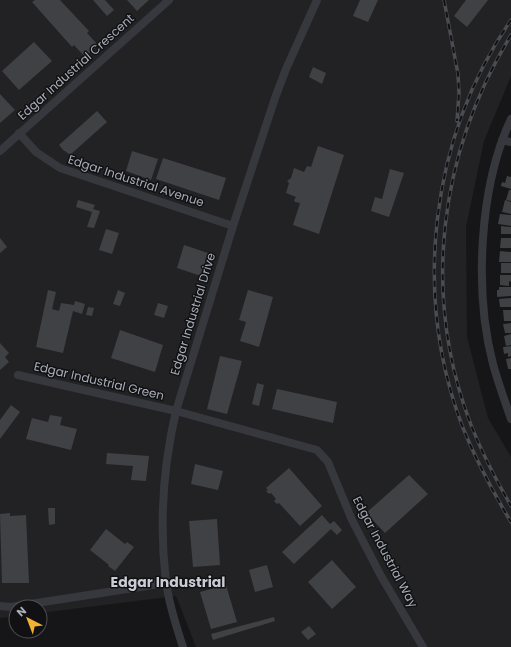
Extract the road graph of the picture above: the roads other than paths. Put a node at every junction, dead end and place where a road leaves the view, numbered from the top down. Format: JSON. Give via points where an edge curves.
{"nodes":[{"id":1,"x":169,"y":0,"type":"edge"},
{"id":2,"x":317,"y":0,"type":"edge"},
{"id":3,"x":511,"y":119,"type":"edge"},
{"id":4,"x":19,"y":134,"type":"junction"},
{"id":5,"x":502,"y":140,"type":"junction"},
{"id":6,"x":511,"y":142,"type":"edge"},
{"id":7,"x":0,"y":151,"type":"edge"},
{"id":8,"x":233,"y":226,"type":"junction"},
{"id":9,"x":18,"y":375,"type":"dead end"},
{"id":10,"x":176,"y":411,"type":"junction"},
{"id":11,"x":511,"y":419,"type":"edge"},
{"id":12,"x":166,"y":583,"type":"junction"},
{"id":13,"x":0,"y":606,"type":"edge"},
{"id":14,"x":183,"y":647,"type":"edge"},
{"id":15,"x":423,"y":647,"type":"edge"}],
"edges":[{"from":1,"to":4,"type":"street","name":"Edgar Industrial Crescent"},
{"from":2,"to":8,"type":"street","name":"Edgar Industrial Drive","via":[[275,98]]},
{"from":3,"to":5,"type":"street"},
{"from":4,"to":7,"type":"street","name":"Edgar Industrial Crescent"},
{"from":4,"to":8,"type":"street","name":"Edgar Industrial Avenue","via":[[36,152],[60,168]]},
{"from":5,"to":6,"type":"street"},
{"from":5,"to":11,"type":"street","via":[[485,217],[482,286],[493,364]]},
{"from":8,"to":10,"type":"street","name":"Edgar Industrial Drive"},
{"from":9,"to":10,"type":"street","name":"Edgar Industrial Green"},
{"from":10,"to":12,"type":"street","name":"Edgar Industrial Drive","via":[[165,467],[162,510]]},
{"from":10,"to":15,"type":"street","name":"Edgar Industrial Way","via":[[317,450],[328,462],[352,520],[381,576]]},
{"from":12,"to":13,"type":"street","via":[[11,607]]},
{"from":12,"to":14,"type":"street","name":"Edgar Industrial Drive"}]}
